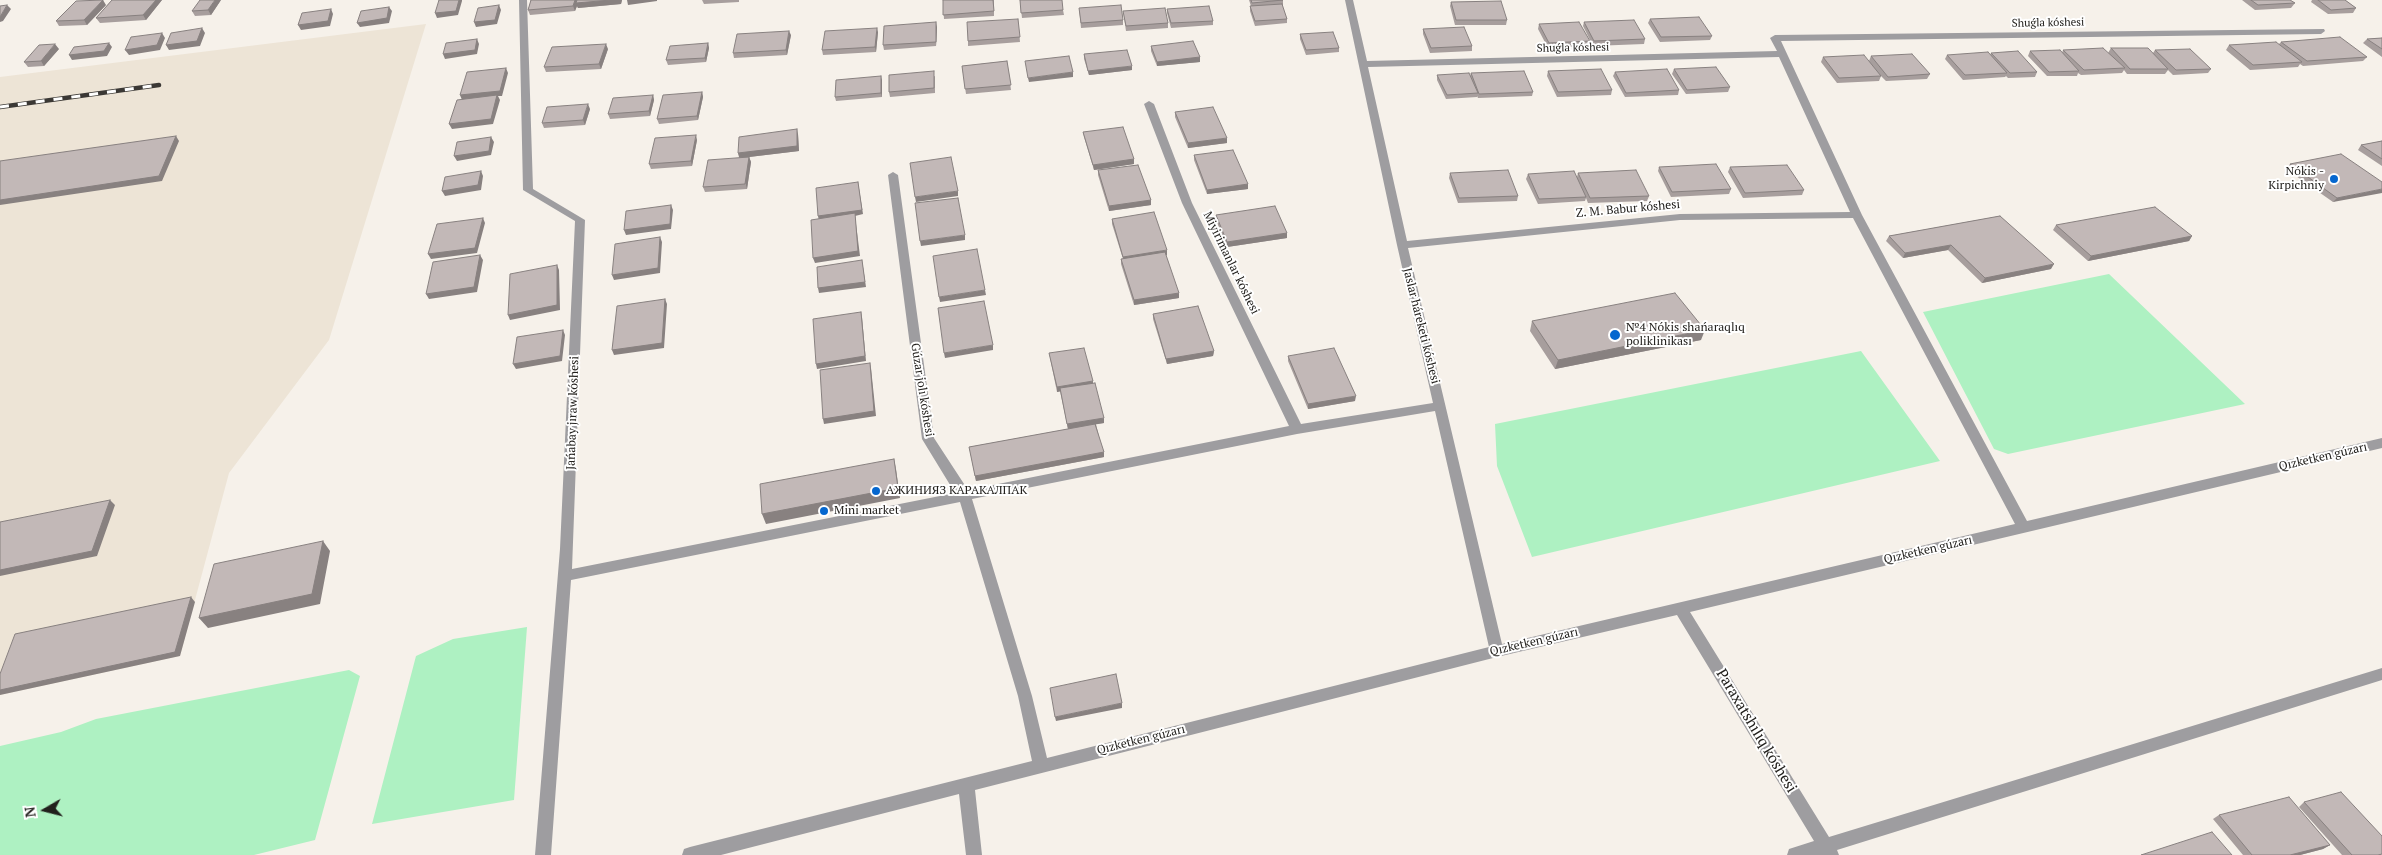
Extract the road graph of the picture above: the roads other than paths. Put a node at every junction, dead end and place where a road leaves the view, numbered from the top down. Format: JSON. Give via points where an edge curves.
{"nodes":[{"id":1,"x":523,"y":0,"type":"edge"},
{"id":2,"x":1349,"y":0,"type":"edge"},
{"id":3,"x":2321,"y":31,"type":"dead end"},
{"id":4,"x":1783,"y":54,"type":"junction"},
{"id":5,"x":1364,"y":64,"type":"junction"},
{"id":6,"x":1149,"y":104,"type":"dead end"},
{"id":7,"x":893,"y":176,"type":"dead end"},
{"id":8,"x":1857,"y":215,"type":"junction"},
{"id":9,"x":1402,"y":245,"type":"junction"},
{"id":10,"x":1441,"y":406,"type":"junction"},
{"id":11,"x":1297,"y":429,"type":"junction"},
{"id":12,"x":2382,"y":443,"type":"edge"},
{"id":13,"x":965,"y":497,"type":"junction"},
{"id":14,"x":2023,"y":527,"type":"junction"},
{"id":15,"x":565,"y":576,"type":"junction"},
{"id":16,"x":1680,"y":608,"type":"junction"},
{"id":17,"x":1497,"y":651,"type":"junction"},
{"id":18,"x":2382,"y":674,"type":"edge"},
{"id":19,"x":1041,"y":766,"type":"junction"},
{"id":20,"x":966,"y":784,"type":"junction"},
{"id":21,"x":1827,"y":850,"type":"edge"},
{"id":22,"x":543,"y":855,"type":"edge"},
{"id":23,"x":690,"y":855,"type":"edge"},
{"id":24,"x":974,"y":855,"type":"edge"},
{"id":25,"x":1795,"y":855,"type":"edge"}],
"edges":[{"from":1,"to":15,"type":"street","name":"Jańabay jıraw kóshesi","via":[[528,190],[580,220]]},
{"from":2,"to":5,"type":"street","name":"Jaslar háreketi kóshesi"},
{"from":3,"to":4,"type":"street","name":"Shuǵla kóshesi","via":[[1775,38]]},
{"from":4,"to":5,"type":"street","name":"Shuǵla kóshesi"},
{"from":4,"to":8,"type":"street"},
{"from":5,"to":9,"type":"street","name":"Jaslar háreketi kóshesi"},
{"from":6,"to":11,"type":"street","name":"Miyirimanlar kóshesi","via":[[1187,203]]},
{"from":7,"to":13,"type":"street","name":"Gúzar jolı kóshesi","via":[[928,439]]},
{"from":8,"to":9,"type":"street","name":"Z. M. Babur kóshesi","via":[[1680,217]]},
{"from":8,"to":14,"type":"street"},
{"from":9,"to":10,"type":"street","name":"Jaslar háreketi kóshesi"},
{"from":10,"to":11,"type":"street"},
{"from":10,"to":17,"type":"street","name":"Jaslar háreketi kóshesi"},
{"from":11,"to":13,"type":"street"},
{"from":12,"to":14,"type":"street","name":"Qızketken gúzarı"},
{"from":13,"to":15,"type":"street"},
{"from":13,"to":19,"type":"street","name":"Gúzar jolı kóshesi","via":[[1025,696]]},
{"from":14,"to":16,"type":"street","name":"Qızketken gúzarı"},
{"from":15,"to":22,"type":"street","name":"Jańabay jıraw kóshesi"},
{"from":16,"to":17,"type":"street","name":"Qızketken gúzarı"},
{"from":16,"to":21,"type":"street","name":"Paraxatshılıq kóshesi"},
{"from":17,"to":19,"type":"street","name":"Qızketken gúzarı"},
{"from":18,"to":21,"type":"street"},
{"from":19,"to":20,"type":"street","name":"Qızketken gúzarı"},
{"from":20,"to":23,"type":"street","name":"Qızketken gúzarı"},
{"from":20,"to":24,"type":"street"},
{"from":21,"to":25,"type":"street"}]}
